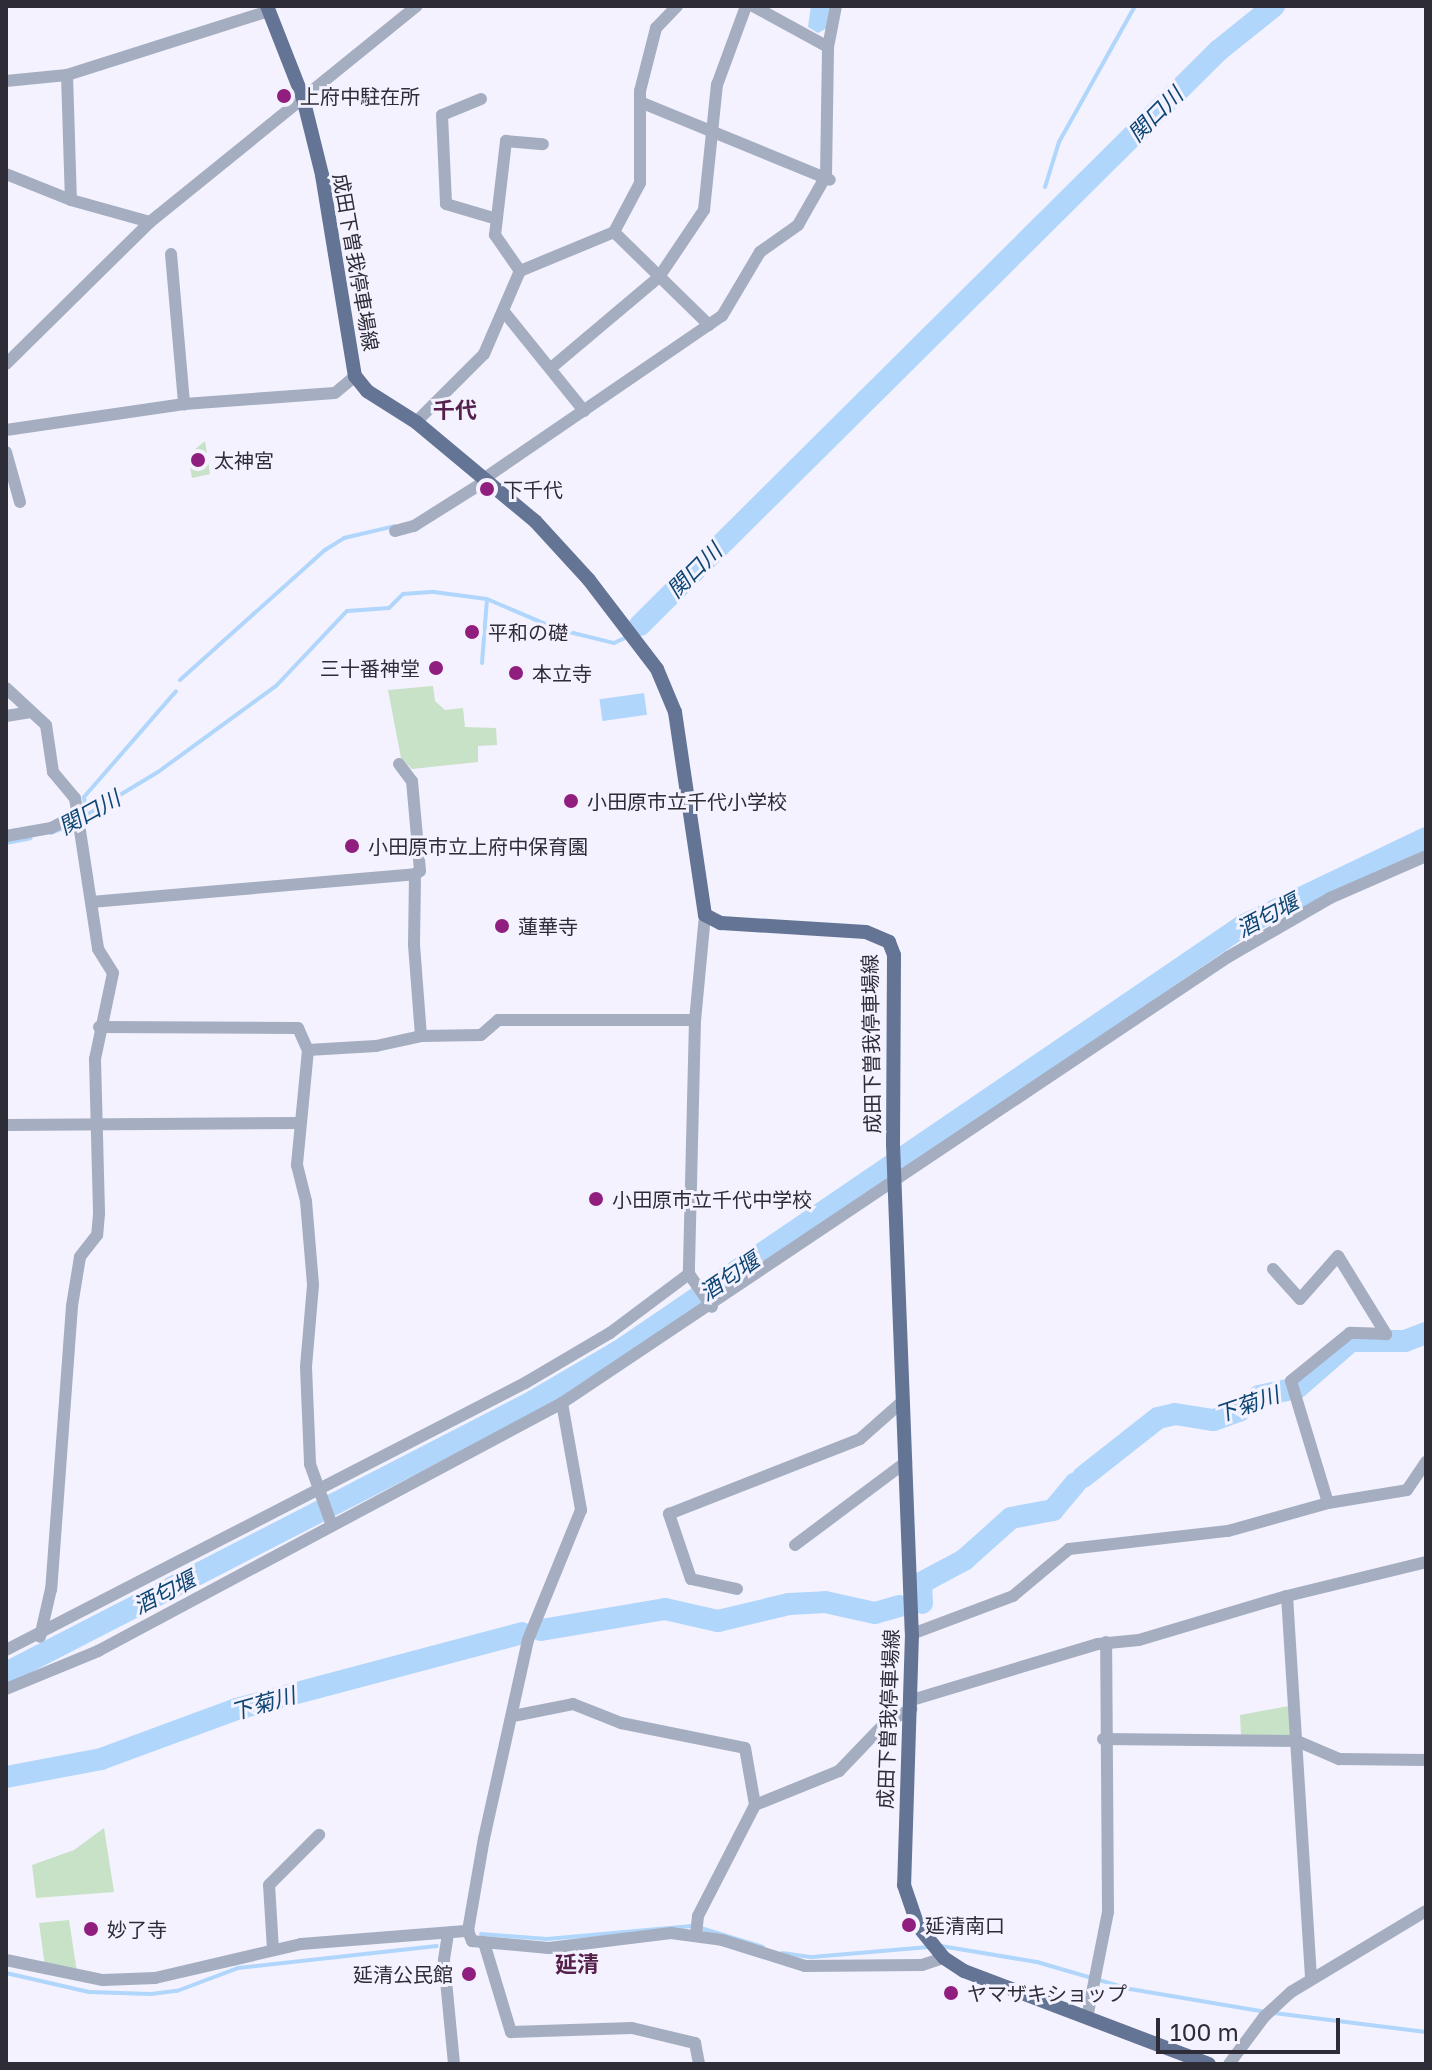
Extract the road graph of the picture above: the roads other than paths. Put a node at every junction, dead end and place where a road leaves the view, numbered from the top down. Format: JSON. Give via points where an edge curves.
{"nodes":[{"id":1,"x":417,"y":6,"type":"edge"},
{"id":2,"x":677,"y":6,"type":"edge"},
{"id":3,"x":746,"y":6,"type":"edge"},
{"id":4,"x":753,"y":6,"type":"edge"},
{"id":5,"x":836,"y":6,"type":"edge"},
{"id":6,"x":268,"y":8,"type":"edge"},
{"id":7,"x":828,"y":47,"type":"junction"},
{"id":8,"x":67,"y":75,"type":"junction"},
{"id":9,"x":6,"y":81,"type":"edge"},
{"id":10,"x":303,"y":98,"type":"junction"},
{"id":11,"x":481,"y":99,"type":"dead end"},
{"id":12,"x":640,"y":102,"type":"junction"},
{"id":13,"x":711,"y":131,"type":"junction"},
{"id":14,"x":543,"y":144,"type":"dead end"},
{"id":15,"x":6,"y":174,"type":"edge"},
{"id":16,"x":829,"y":179,"type":"junction"},
{"id":17,"x":71,"y":200,"type":"junction"},
{"id":18,"x":497,"y":219,"type":"junction"},
{"id":19,"x":150,"y":222,"type":"junction"},
{"id":20,"x":614,"y":232,"type":"junction"},
{"id":21,"x":171,"y":254,"type":"dead end"},
{"id":22,"x":520,"y":271,"type":"junction"},
{"id":23,"x":659,"y":277,"type":"junction"},
{"id":24,"x":505,"y":313,"type":"junction"},
{"id":25,"x":709,"y":325,"type":"junction"},
{"id":26,"x":6,"y":364,"type":"edge"},
{"id":27,"x":551,"y":368,"type":"junction"},
{"id":28,"x":355,"y":376,"type":"junction"},
{"id":29,"x":184,"y":404,"type":"junction"},
{"id":30,"x":584,"y":411,"type":"junction"},
{"id":31,"x":416,"y":422,"type":"junction"},
{"id":32,"x":6,"y":430,"type":"edge"},
{"id":33,"x":6,"y":452,"type":"edge"},
{"id":34,"x":486,"y":479,"type":"junction"},
{"id":35,"x":20,"y":502,"type":"dead end"},
{"id":36,"x":395,"y":531,"type":"dead end"},
{"id":37,"x":6,"y":688,"type":"edge"},
{"id":38,"x":31,"y":712,"type":"junction"},
{"id":39,"x":6,"y":716,"type":"edge"},
{"id":40,"x":399,"y":764,"type":"dead end"},
{"id":41,"x":80,"y":819,"type":"junction"},
{"id":42,"x":6,"y":836,"type":"edge"},
{"id":43,"x":1426,"y":856,"type":"edge"},
{"id":44,"x":415,"y":874,"type":"junction"},
{"id":45,"x":91,"y":902,"type":"junction"},
{"id":46,"x":705,"y":915,"type":"junction"},
{"id":47,"x":695,"y":1020,"type":"junction"},
{"id":48,"x":99,"y":1027,"type":"junction"},
{"id":49,"x":421,"y":1036,"type":"junction"},
{"id":50,"x":308,"y":1050,"type":"junction"},
{"id":51,"x":93,"y":1122,"type":"junction"},
{"id":52,"x":297,"y":1123,"type":"junction"},
{"id":53,"x":6,"y":1125,"type":"edge"},
{"id":54,"x":894,"y":1183,"type":"junction"},
{"id":55,"x":1273,"y":1269,"type":"dead end"},
{"id":56,"x":692,"y":1278,"type":"junction"},
{"id":57,"x":712,"y":1307,"type":"junction"},
{"id":58,"x":903,"y":1401,"type":"junction"},
{"id":59,"x":562,"y":1403,"type":"junction"},
{"id":60,"x":906,"y":1462,"type":"junction"},
{"id":61,"x":1426,"y":1462,"type":"edge"},
{"id":62,"x":316,"y":1492,"type":"junction"},
{"id":63,"x":1328,"y":1503,"type":"junction"},
{"id":64,"x":331,"y":1523,"type":"junction"},
{"id":65,"x":795,"y":1545,"type":"dead end"},
{"id":66,"x":1426,"y":1562,"type":"edge"},
{"id":67,"x":737,"y":1589,"type":"dead end"},
{"id":68,"x":1287,"y":1596,"type":"junction"},
{"id":69,"x":912,"y":1634,"type":"junction"},
{"id":70,"x":40,"y":1637,"type":"junction"},
{"id":71,"x":1106,"y":1642,"type":"junction"},
{"id":72,"x":6,"y":1650,"type":"edge"},
{"id":73,"x":6,"y":1689,"type":"edge"},
{"id":74,"x":911,"y":1705,"type":"junction"},
{"id":75,"x":513,"y":1716,"type":"junction"},
{"id":76,"x":1103,"y":1739,"type":"junction"},
{"id":77,"x":1297,"y":1741,"type":"junction"},
{"id":78,"x":1426,"y":1760,"type":"edge"},
{"id":79,"x":755,"y":1805,"type":"junction"},
{"id":80,"x":319,"y":1835,"type":"dead end"},
{"id":81,"x":1426,"y":1911,"type":"edge"},
{"id":82,"x":697,"y":1929,"type":"junction"},
{"id":83,"x":468,"y":1931,"type":"junction"},
{"id":84,"x":448,"y":1934,"type":"junction"},
{"id":85,"x":485,"y":1946,"type":"junction"},
{"id":86,"x":273,"y":1950,"type":"junction"},
{"id":87,"x":944,"y":1958,"type":"junction"},
{"id":88,"x":6,"y":1960,"type":"edge"},
{"id":89,"x":1311,"y":1979,"type":"junction"},
{"id":90,"x":1087,"y":2018,"type":"junction"},
{"id":91,"x":454,"y":2064,"type":"edge"},
{"id":92,"x":699,"y":2064,"type":"edge"},
{"id":93,"x":1209,"y":2064,"type":"edge"},
{"id":94,"x":1229,"y":2064,"type":"edge"}],
"edges":[{"from":1,"to":10,"type":"street"},
{"from":2,"to":12,"type":"street","via":[[656,28]]},
{"from":3,"to":13,"type":"street","via":[[717,85]]},
{"from":4,"to":7,"type":"street"},
{"from":5,"to":7,"type":"street"},
{"from":6,"to":8,"type":"street"},
{"from":6,"to":10,"type":"main road","name":"成田下曽我停車場線"},
{"from":7,"to":16,"type":"street"},
{"from":8,"to":9,"type":"street"},
{"from":8,"to":17,"type":"street"},
{"from":10,"to":19,"type":"street"},
{"from":10,"to":28,"type":"main road","name":"成田下曽我停車場線","via":[[322,175]]},
{"from":11,"to":18,"type":"street","via":[[442,115],[446,204]]},
{"from":12,"to":13,"type":"street"},
{"from":12,"to":20,"type":"street","via":[[640,183]]},
{"from":13,"to":16,"type":"street"},
{"from":13,"to":23,"type":"street","via":[[704,210]]},
{"from":14,"to":18,"type":"street","via":[[506,141]]},
{"from":15,"to":17,"type":"street"},
{"from":16,"to":25,"type":"street","via":[[798,225],[760,252],[722,316]]},
{"from":17,"to":19,"type":"street"},
{"from":18,"to":22,"type":"street","via":[[495,235]]},
{"from":19,"to":26,"type":"street"},
{"from":20,"to":22,"type":"street"},
{"from":20,"to":23,"type":"street"},
{"from":21,"to":29,"type":"street"},
{"from":22,"to":24,"type":"street"},
{"from":23,"to":25,"type":"street"},
{"from":23,"to":27,"type":"street"},
{"from":24,"to":27,"type":"street"},
{"from":24,"to":31,"type":"street","via":[[484,354]]},
{"from":25,"to":30,"type":"street"},
{"from":27,"to":30,"type":"street"},
{"from":28,"to":29,"type":"street","via":[[335,393]]},
{"from":28,"to":31,"type":"main road","name":"成田下曽我停車場線","via":[[367,391]]},
{"from":29,"to":32,"type":"street"},
{"from":30,"to":34,"type":"street"},
{"from":31,"to":34,"type":"main road","name":"成田下曽我停車場線"},
{"from":33,"to":35,"type":"street"},
{"from":34,"to":36,"type":"street","via":[[414,526]]},
{"from":34,"to":46,"type":"main road","name":"成田下曽我停車場線","via":[[535,521],[657,669],[675,712]]},
{"from":37,"to":38,"type":"street"},
{"from":38,"to":39,"type":"street"},
{"from":38,"to":41,"type":"street","via":[[46,725],[53,772],[75,798]]},
{"from":40,"to":44,"type":"street","via":[[412,781],[420,871]]},
{"from":41,"to":42,"type":"street"},
{"from":41,"to":45,"type":"street"},
{"from":43,"to":54,"type":"street","via":[[1330,898],[1228,957]]},
{"from":44,"to":45,"type":"street"},
{"from":44,"to":49,"type":"street"},
{"from":45,"to":48,"type":"street","via":[[98,949],[113,973]]},
{"from":46,"to":47,"type":"street"},
{"from":46,"to":54,"type":"main road","name":"成田下曽我停車場線","via":[[721,923],[866,932],[889,942],[894,955]]},
{"from":47,"to":49,"type":"street","via":[[498,1020],[481,1035]]},
{"from":47,"to":56,"type":"street"},
{"from":48,"to":50,"type":"street","via":[[298,1028]]},
{"from":48,"to":51,"type":"street"},
{"from":49,"to":50,"type":"street","via":[[376,1046]]},
{"from":50,"to":52,"type":"street"},
{"from":51,"to":52,"type":"street"},
{"from":51,"to":53,"type":"street"},
{"from":51,"to":70,"type":"street","via":[[97,1235],[80,1257],[72,1306],[51,1589]]},
{"from":52,"to":62,"type":"street","via":[[297,1165],[306,1201],[313,1285],[306,1367]]},
{"from":54,"to":57,"type":"street"},
{"from":54,"to":58,"type":"main road","name":"成田下曽我停車場線"},
{"from":55,"to":63,"type":"street","via":[[1300,1299],[1338,1256],[1386,1334],[1350,1333],[1307,1374],[1291,1381]]},
{"from":56,"to":57,"type":"street"},
{"from":56,"to":62,"type":"street","via":[[525,1383]]},
{"from":57,"to":59,"type":"street"},
{"from":58,"to":60,"type":"main road","name":"成田下曽我停車場線"},
{"from":58,"to":67,"type":"street","via":[[860,1439],[669,1514],[691,1579]]},
{"from":59,"to":64,"type":"street"},
{"from":59,"to":75,"type":"street","via":[[581,1510],[528,1640]]},
{"from":60,"to":65,"type":"street"},
{"from":60,"to":69,"type":"main road","name":"成田下曽我停車場線"},
{"from":61,"to":63,"type":"street","via":[[1407,1490]]},
{"from":62,"to":64,"type":"street"},
{"from":62,"to":70,"type":"street"},
{"from":63,"to":69,"type":"street","via":[[1228,1531],[1069,1549],[1013,1596]]},
{"from":64,"to":73,"type":"street","via":[[98,1651]]},
{"from":66,"to":68,"type":"street"},
{"from":68,"to":71,"type":"street","via":[[1139,1640]]},
{"from":68,"to":77,"type":"street"},
{"from":69,"to":74,"type":"main road","name":"成田下曽我停車場線"},
{"from":70,"to":72,"type":"street"},
{"from":71,"to":74,"type":"street"},
{"from":71,"to":76,"type":"street"},
{"from":74,"to":79,"type":"street","via":[[885,1723],[839,1771]]},
{"from":74,"to":87,"type":"main road","name":"成田下曽我停車場線","via":[[904,1885],[928,1941]]},
{"from":75,"to":79,"type":"street","via":[[573,1704],[621,1723],[745,1748]]},
{"from":75,"to":83,"type":"street"},
{"from":76,"to":77,"type":"street"},
{"from":76,"to":90,"type":"street","via":[[1108,1912]]},
{"from":77,"to":78,"type":"street","via":[[1339,1759]]},
{"from":77,"to":89,"type":"street"},
{"from":79,"to":82,"type":"street"},
{"from":80,"to":86,"type":"street","via":[[269,1885]]},
{"from":81,"to":89,"type":"street"},
{"from":82,"to":85,"type":"street","via":[[549,1948]]},
{"from":82,"to":87,"type":"street","via":[[805,1966],[922,1965]]},
{"from":83,"to":84,"type":"street"},
{"from":83,"to":85,"type":"street","via":[[472,1941]]},
{"from":84,"to":86,"type":"street"},
{"from":84,"to":91,"type":"street","via":[[444,1960]]},
{"from":85,"to":92,"type":"street","via":[[511,2032],[632,2028],[695,2043]]},
{"from":86,"to":88,"type":"street","via":[[137,1979],[72,1976]]},
{"from":87,"to":90,"type":"main road","name":"成田下曽我停車場線"},
{"from":89,"to":94,"type":"street","via":[[1268,2013]]},
{"from":90,"to":93,"type":"main road","name":"成田下曽我停車場線"}]}
